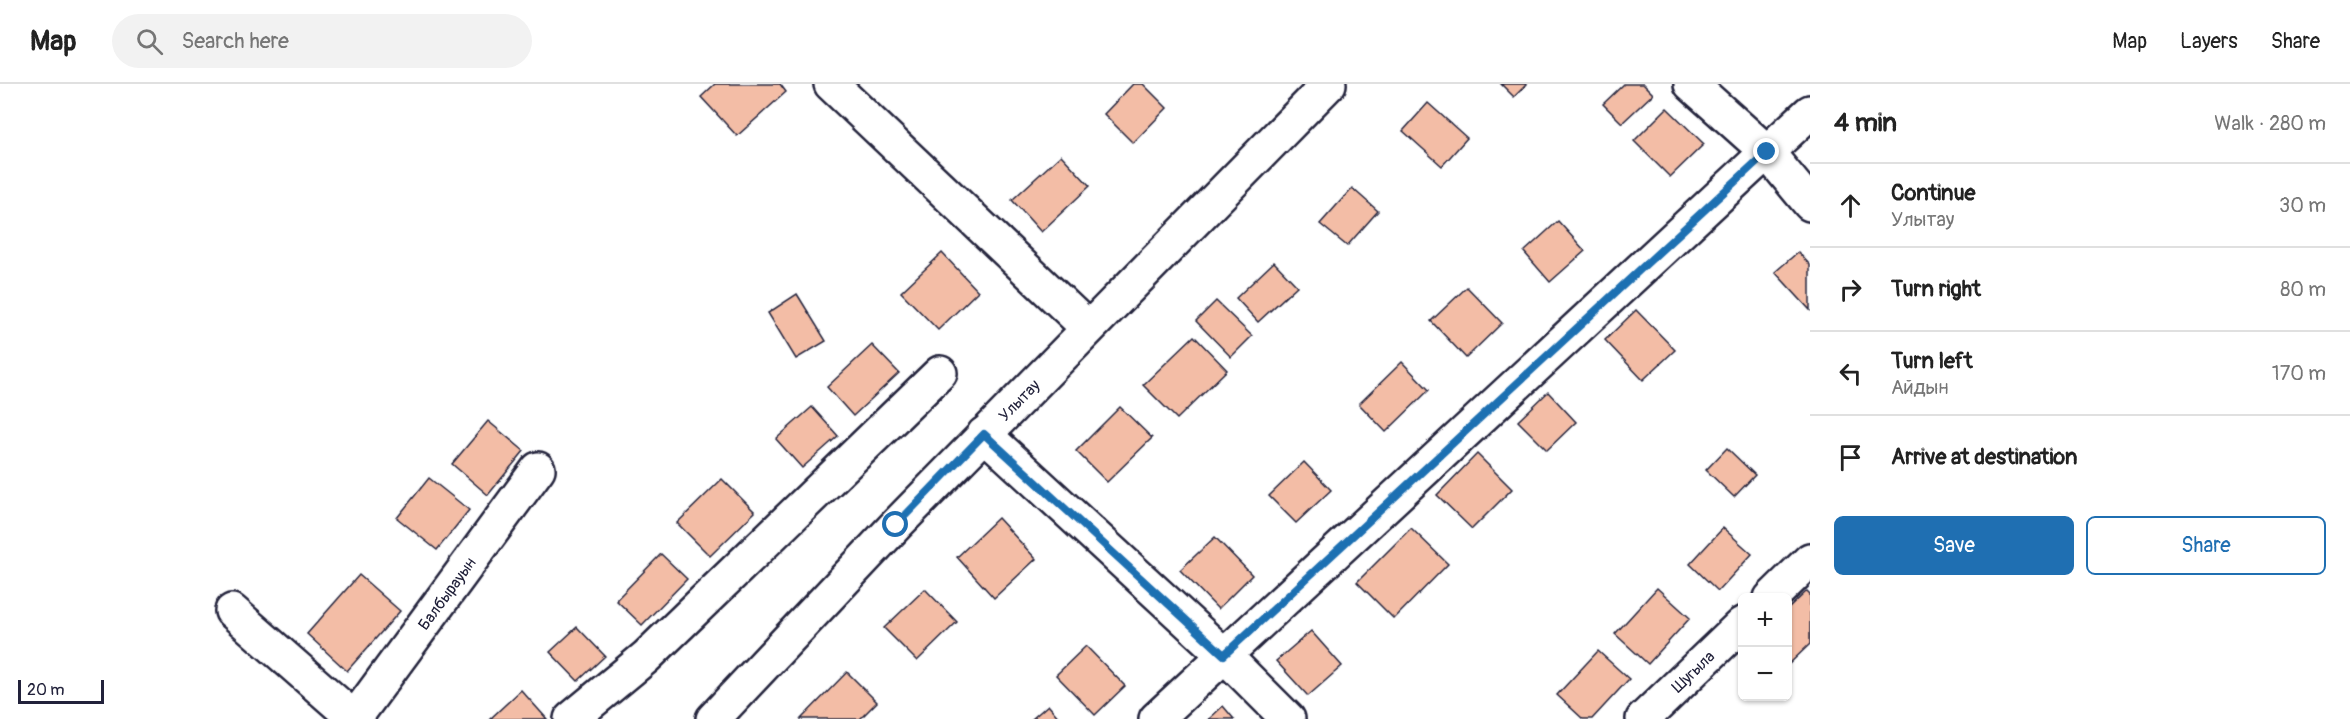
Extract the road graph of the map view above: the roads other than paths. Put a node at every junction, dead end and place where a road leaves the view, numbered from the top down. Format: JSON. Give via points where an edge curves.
{"nodes":[{"id":1,"x":831,"y":84,"type":"edge"},
{"id":2,"x":1329,"y":84,"type":"edge"},
{"id":3,"x":1691,"y":84,"type":"edge"},
{"id":4,"x":1810,"y":112,"type":"edge"},
{"id":5,"x":1767,"y":152,"type":"junction"},
{"id":6,"x":1810,"y":204,"type":"edge"},
{"id":7,"x":1088,"y":328,"type":"junction"},
{"id":8,"x":940,"y":373,"type":"dead end"},
{"id":9,"x":984,"y":434,"type":"junction"},
{"id":10,"x":538,"y":469,"type":"dead end"},
{"id":11,"x":1810,"y":560,"type":"edge"},
{"id":12,"x":1775,"y":593,"type":"edge"},
{"id":13,"x":232,"y":611,"type":"dead end"},
{"id":14,"x":1738,"y":629,"type":"edge"},
{"id":15,"x":1224,"y":655,"type":"junction"},
{"id":16,"x":354,"y":719,"type":"edge"},
{"id":17,"x":571,"y":719,"type":"edge"},
{"id":18,"x":713,"y":719,"type":"edge"},
{"id":19,"x":1156,"y":719,"type":"edge"},
{"id":20,"x":1288,"y":719,"type":"edge"},
{"id":21,"x":1643,"y":719,"type":"edge"}],
"edges":[{"from":1,"to":7,"type":"street"},
{"from":2,"to":7,"type":"street","name":"Улытау"},
{"from":3,"to":5,"type":"street"},
{"from":4,"to":5,"type":"street"},
{"from":5,"to":6,"type":"street"},
{"from":5,"to":15,"type":"street"},
{"from":7,"to":9,"type":"street","name":"Улытау"},
{"from":8,"to":17,"type":"street","via":[[646,657]]},
{"from":9,"to":15,"type":"street"},
{"from":9,"to":18,"type":"street","name":"Улытау"},
{"from":10,"to":16,"type":"street","name":"Балбырауын"},
{"from":11,"to":12,"type":"street"},
{"from":13,"to":16,"type":"street"},
{"from":14,"to":21,"type":"street","name":"Шугыла"},
{"from":15,"to":19,"type":"street"},
{"from":15,"to":20,"type":"street"}]}
